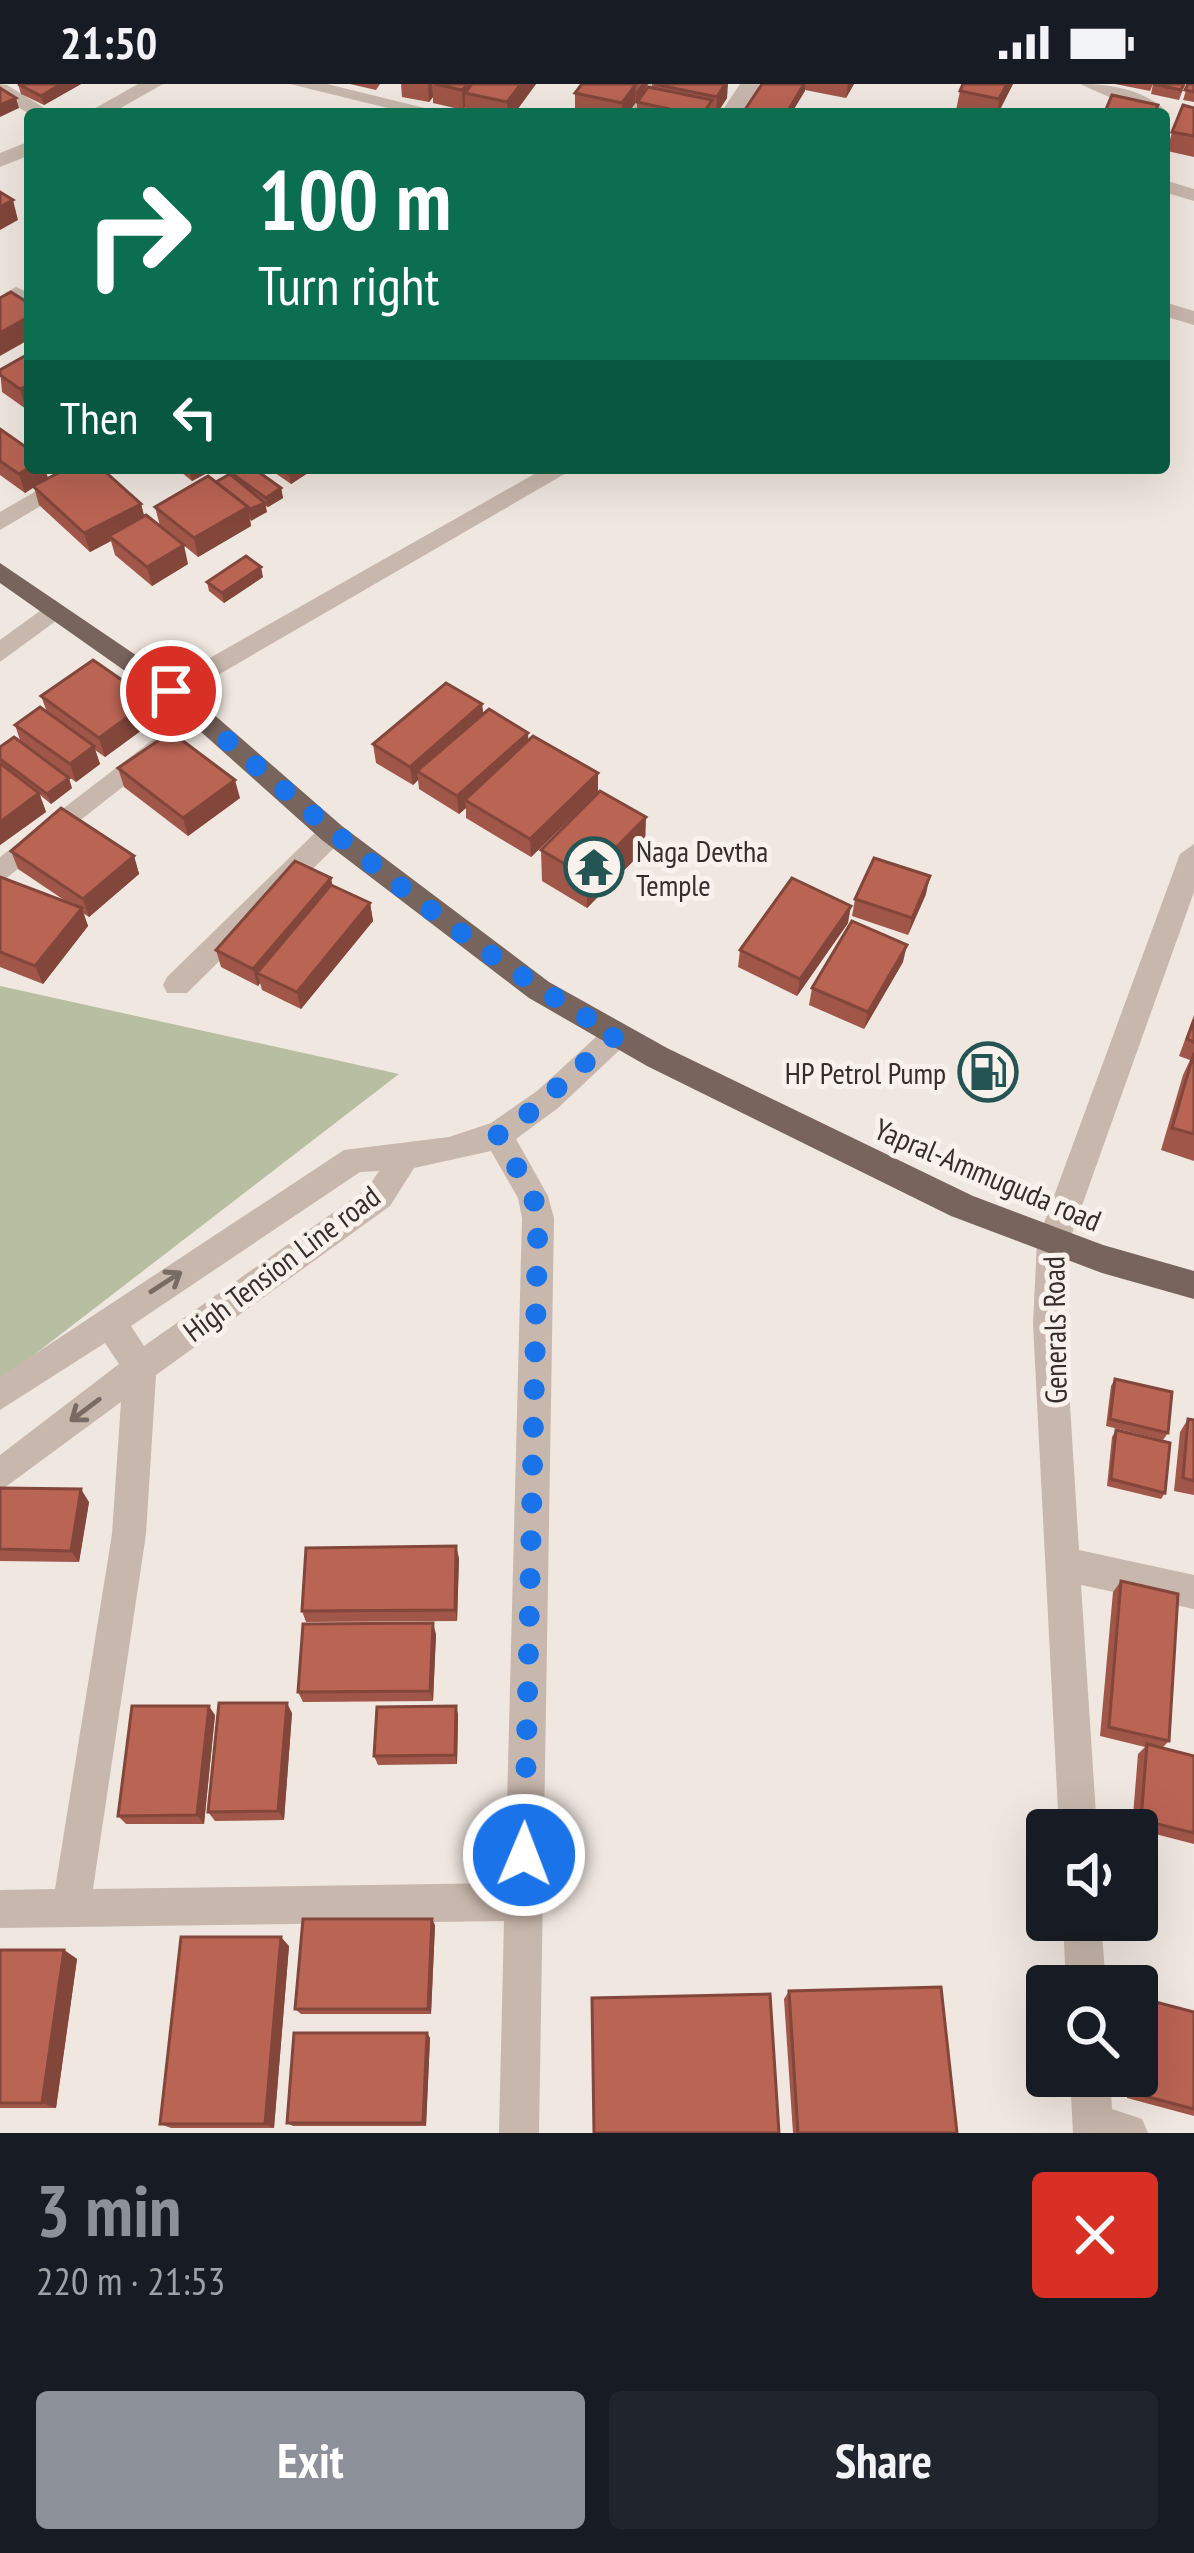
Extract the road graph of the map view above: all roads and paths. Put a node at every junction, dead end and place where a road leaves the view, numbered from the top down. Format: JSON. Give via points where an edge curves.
{"nodes":[{"id":1,"x":153,"y":84,"type":"edge"},
{"id":2,"x":300,"y":84,"type":"edge"},
{"id":3,"x":654,"y":84,"type":"edge"},
{"id":4,"x":1091,"y":84,"type":"edge"},
{"id":5,"x":0,"y":89,"type":"edge"},
{"id":6,"x":33,"y":108,"type":"edge"},
{"id":7,"x":107,"y":108,"type":"edge"},
{"id":8,"x":411,"y":108,"type":"edge"},
{"id":9,"x":635,"y":108,"type":"edge"},
{"id":10,"x":1150,"y":108,"type":"edge"},
{"id":11,"x":83,"y":474,"type":"edge"},
{"id":12,"x":551,"y":474,"type":"edge"},
{"id":13,"x":0,"y":522,"type":"edge"},
{"id":14,"x":0,"y":571,"type":"edge"},
{"id":15,"x":55,"y":609,"type":"junction"},
{"id":16,"x":0,"y":653,"type":"edge"},
{"id":17,"x":171,"y":691,"type":"junction"},
{"id":18,"x":197,"y":714,"type":"junction"},
{"id":19,"x":332,"y":833,"type":"junction"},
{"id":20,"x":1194,"y":854,"type":"edge"},
{"id":21,"x":0,"y":872,"type":"edge"},
{"id":22,"x":1184,"y":911,"type":"edge"},
{"id":23,"x":178,"y":985,"type":"dead end"},
{"id":24,"x":616,"y":1035,"type":"junction"},
{"id":25,"x":498,"y":1135,"type":"junction"},
{"id":26,"x":405,"y":1157,"type":"junction"},
{"id":27,"x":1053,"y":1242,"type":"junction"},
{"id":28,"x":1194,"y":1285,"type":"edge"},
{"id":29,"x":109,"y":1321,"type":"junction"},
{"id":30,"x":140,"y":1368,"type":"junction"},
{"id":31,"x":0,"y":1395,"type":"edge"},
{"id":32,"x":0,"y":1475,"type":"edge"},
{"id":33,"x":1065,"y":1564,"type":"junction"},
{"id":34,"x":1194,"y":1592,"type":"edge"},
{"id":35,"x":1077,"y":1809,"type":"edge"},
{"id":36,"x":523,"y":1902,"type":"junction"},
{"id":37,"x":0,"y":1909,"type":"edge"},
{"id":38,"x":71,"y":1910,"type":"junction"},
{"id":39,"x":1095,"y":2097,"type":"edge"},
{"id":40,"x":1104,"y":2130,"type":"edge"},
{"id":41,"x":518,"y":2133,"type":"edge"}],
"edges":[{"from":1,"to":7,"type":"street"},
{"from":2,"to":8,"type":"street"},
{"from":3,"to":9,"type":"street"},
{"from":4,"to":10,"type":"street"},
{"from":5,"to":6,"type":"street"},
{"from":11,"to":13,"type":"street"},
{"from":12,"to":17,"type":"street"},
{"from":14,"to":15,"type":"main road","name":"Yapral-Ammuguda road"},
{"from":15,"to":16,"type":"street"},
{"from":15,"to":17,"type":"main road","name":"Yapral-Ammuguda road"},
{"from":17,"to":18,"type":"main road","name":"Yapral-Ammuguda road"},
{"from":18,"to":19,"type":"main road","name":"Yapral-Ammuguda road"},
{"from":18,"to":21,"type":"street"},
{"from":19,"to":23,"type":"street"},
{"from":19,"to":24,"type":"main road","name":"Yapral-Ammuguda road","via":[[539,990]]},
{"from":20,"to":22,"type":"street","name":"Generals Road"},
{"from":22,"to":27,"type":"street","name":"Generals Road"},
{"from":24,"to":25,"type":"street"},
{"from":24,"to":27,"type":"main road","name":"Yapral-Ammuguda road","via":[[962,1206]]},
{"from":25,"to":26,"type":"street"},
{"from":25,"to":36,"type":"street","via":[[538,1219]]},
{"from":29,"to":26,"type":"street","name":"High Tension Line road","one_way":true,"via":[[355,1159]]},
{"from":26,"to":30,"type":"street","name":"High Tension Line road","via":[[379,1197]]},
{"from":27,"to":28,"type":"main road","name":"Yapral-Ammuguda road"},
{"from":27,"to":33,"type":"street","name":"Generals Road","via":[[1049,1324]]},
{"from":29,"to":30,"type":"street"},
{"from":29,"to":31,"type":"street","name":"High Tension Line road"},
{"from":30,"to":32,"type":"street","name":"High Tension Line road","one_way":true},
{"from":30,"to":38,"type":"street","via":[[129,1534]]},
{"from":33,"to":34,"type":"street"},
{"from":33,"to":35,"type":"street","name":"Generals Road"},
{"from":36,"to":38,"type":"street"},
{"from":36,"to":41,"type":"street"},
{"from":37,"to":38,"type":"street"},
{"from":39,"to":40,"type":"street"}]}
